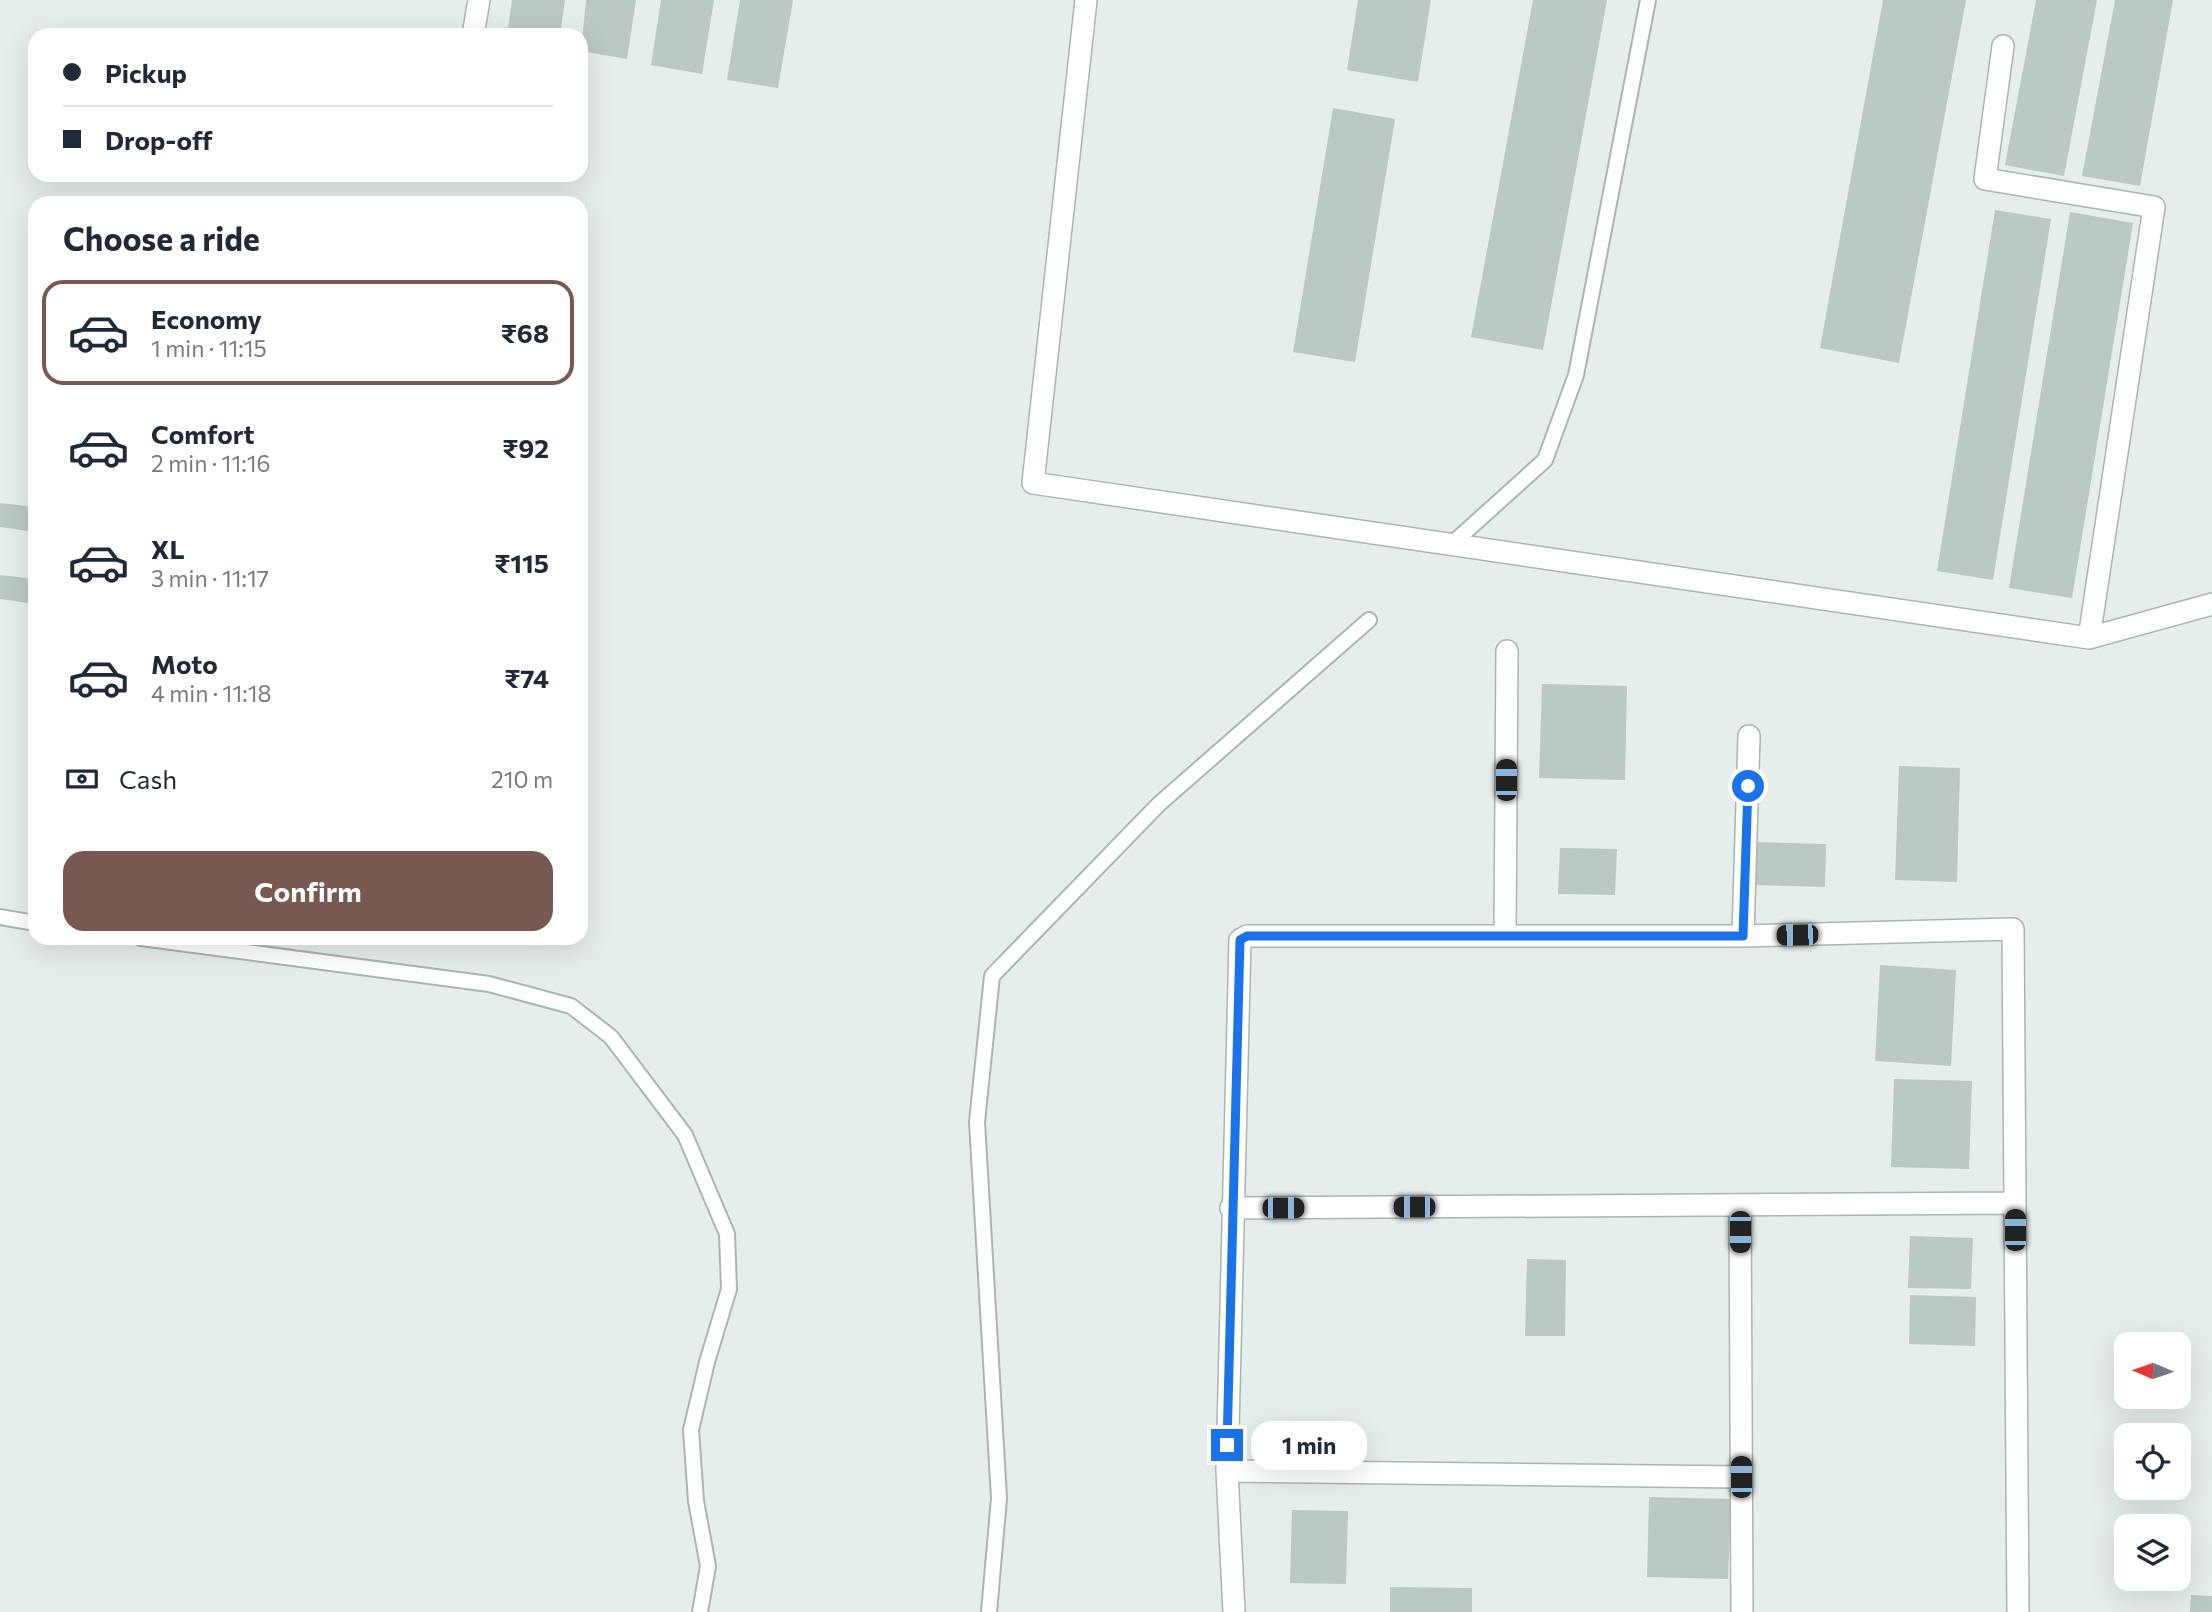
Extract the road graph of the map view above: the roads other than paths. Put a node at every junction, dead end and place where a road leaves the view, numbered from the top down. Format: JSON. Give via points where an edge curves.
{"nodes":[{"id":1,"x":479,"y":0,"type":"edge"},
{"id":2,"x":1086,"y":0,"type":"edge"},
{"id":3,"x":1648,"y":0,"type":"edge"},
{"id":4,"x":474,"y":28,"type":"edge"},
{"id":5,"x":2003,"y":46,"type":"dead end"},
{"id":6,"x":1453,"y":543,"type":"junction"},
{"id":7,"x":2212,"y":604,"type":"edge"},
{"id":8,"x":1368,"y":620,"type":"dead end"},
{"id":9,"x":2089,"y":638,"type":"junction"},
{"id":10,"x":1507,"y":651,"type":"dead end"},
{"id":11,"x":1749,"y":736,"type":"dead end"},
{"id":12,"x":0,"y":918,"type":"edge"},
{"id":13,"x":28,"y":922,"type":"edge"},
{"id":14,"x":1505,"y":936,"type":"junction"},
{"id":15,"x":1743,"y":936,"type":"junction"},
{"id":16,"x":194,"y":945,"type":"edge"},
{"id":17,"x":2015,"y":1203,"type":"junction"},
{"id":18,"x":1740,"y":1205,"type":"junction"},
{"id":19,"x":1231,"y":1208,"type":"junction"},
{"id":20,"x":1227,"y":1471,"type":"junction"},
{"id":21,"x":1741,"y":1477,"type":"junction"},
{"id":22,"x":700,"y":1612,"type":"edge"},
{"id":23,"x":989,"y":1612,"type":"edge"},
{"id":24,"x":1234,"y":1612,"type":"edge"},
{"id":25,"x":1742,"y":1612,"type":"edge"},
{"id":26,"x":2018,"y":1612,"type":"edge"}],
"edges":[{"from":1,"to":4,"type":"street"},
{"from":2,"to":6,"type":"street","via":[[1033,483]]},
{"from":3,"to":6,"type":"lane","via":[[1576,375],[1545,460]]},
{"from":5,"to":9,"type":"street","via":[[1985,179],[2154,207]]},
{"from":6,"to":9,"type":"street"},
{"from":7,"to":9,"type":"street"},
{"from":8,"to":23,"type":"lane","via":[[1159,803],[992,976],[977,1122],[999,1498]]},
{"from":10,"to":14,"type":"street"},
{"from":11,"to":15,"type":"street"},
{"from":12,"to":13,"type":"lane"},
{"from":14,"to":15,"type":"street"},
{"from":14,"to":19,"type":"street","via":[[1247,936],[1240,940]]},
{"from":15,"to":17,"type":"street","via":[[2013,929]]},
{"from":16,"to":22,"type":"lane","via":[[489,984],[571,1006],[611,1037],[685,1135],[727,1234],[729,1289],[691,1430],[696,1501],[708,1566]]},
{"from":17,"to":18,"type":"street"},
{"from":17,"to":26,"type":"street"},
{"from":18,"to":19,"type":"street"},
{"from":18,"to":21,"type":"street"},
{"from":19,"to":20,"type":"street"},
{"from":20,"to":21,"type":"street"},
{"from":20,"to":24,"type":"street"},
{"from":21,"to":25,"type":"street"}]}
